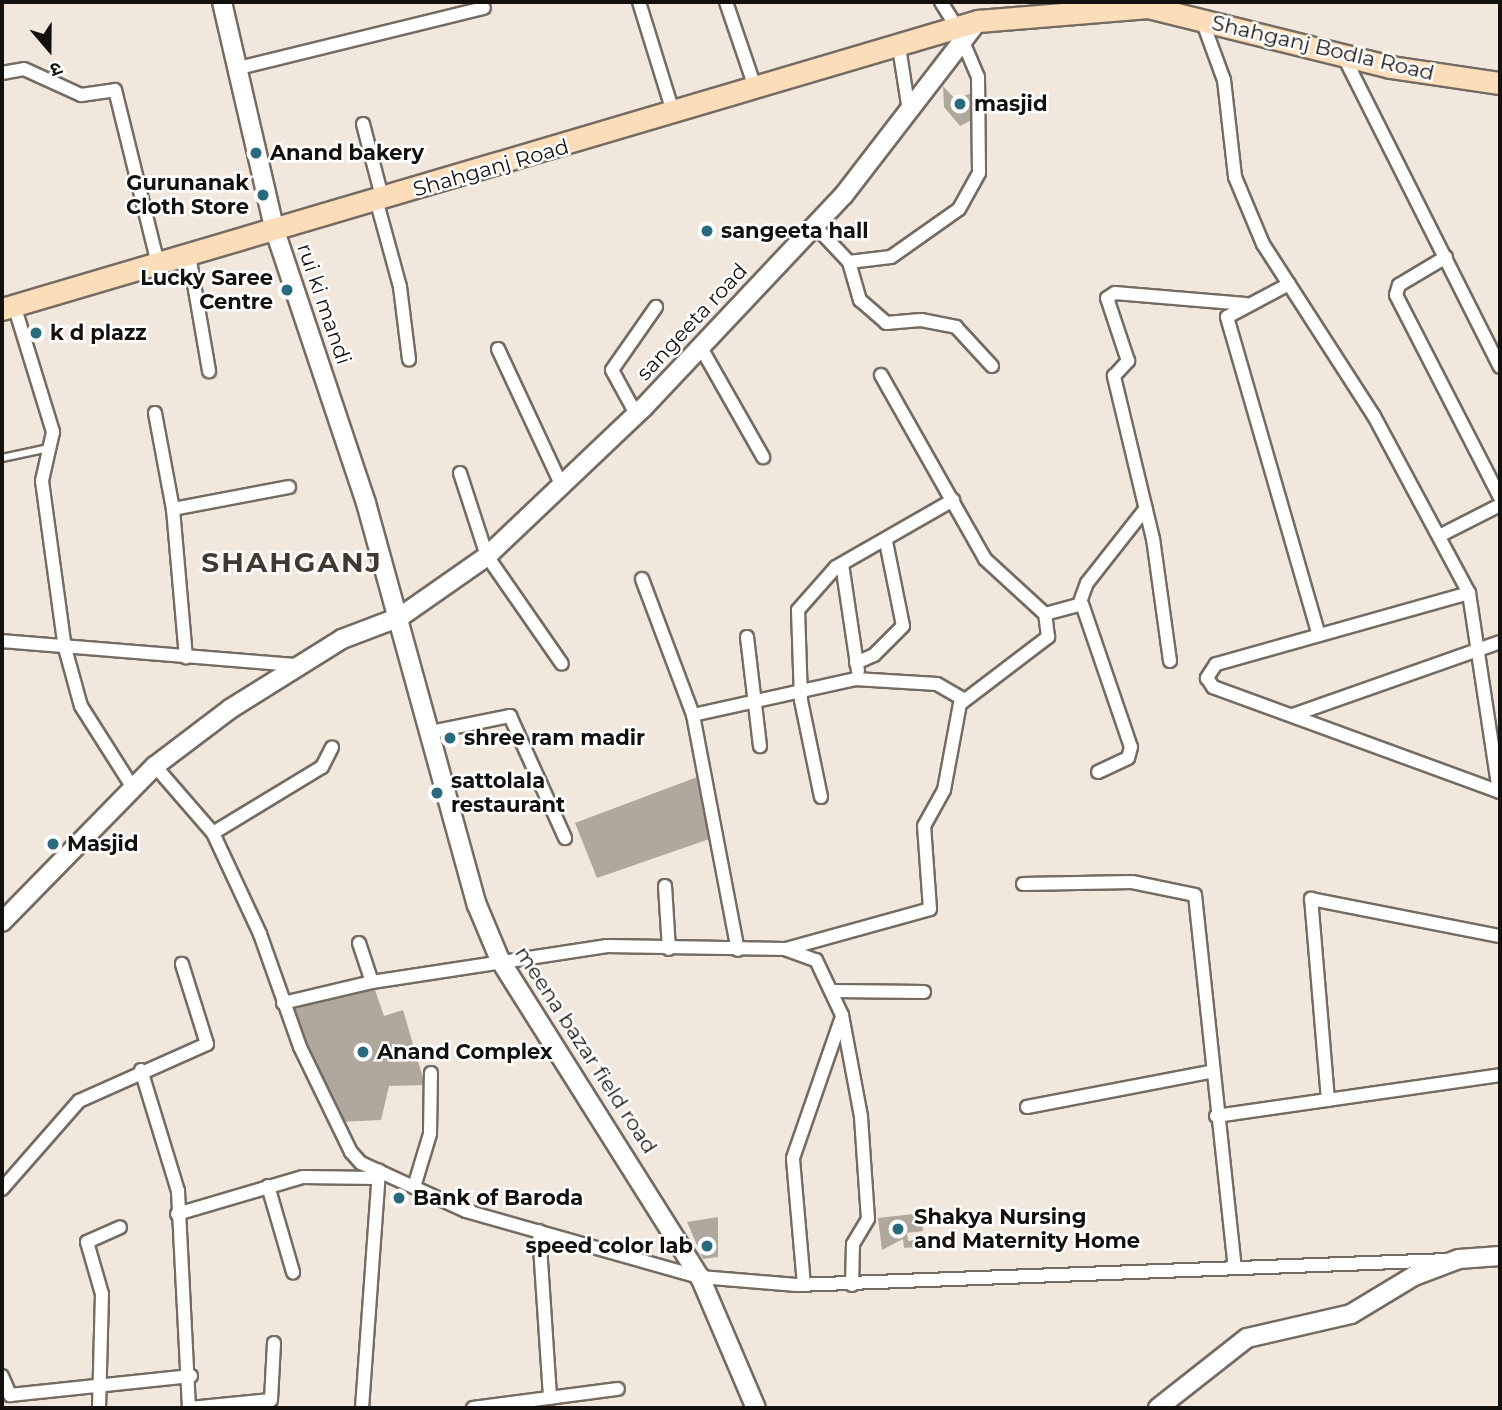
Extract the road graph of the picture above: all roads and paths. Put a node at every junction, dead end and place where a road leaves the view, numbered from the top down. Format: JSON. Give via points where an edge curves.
{"nodes":[{"id":1,"x":222,"y":2,"type":"edge"},
{"id":2,"x":639,"y":2,"type":"edge"},
{"id":3,"x":726,"y":2,"type":"edge"},
{"id":4,"x":941,"y":2,"type":"edge"},
{"id":5,"x":993,"y":2,"type":"edge"},
{"id":6,"x":1152,"y":4,"type":"edge"},
{"id":7,"x":484,"y":8,"type":"dead end"},
{"id":8,"x":1202,"y":20,"type":"junction"},
{"id":9,"x":978,"y":21,"type":"junction"},
{"id":10,"x":960,"y":34,"type":"junction"},
{"id":11,"x":899,"y":47,"type":"junction"},
{"id":12,"x":1343,"y":55,"type":"junction"},
{"id":13,"x":239,"y":68,"type":"junction"},
{"id":14,"x":2,"y":73,"type":"edge"},
{"id":15,"x":1500,"y":83,"type":"edge"},
{"id":16,"x":756,"y":91,"type":"junction"},
{"id":17,"x":909,"y":111,"type":"junction"},
{"id":18,"x":674,"y":115,"type":"junction"},
{"id":19,"x":363,"y":124,"type":"dead end"},
{"id":20,"x":379,"y":198,"type":"junction"},
{"id":21,"x":815,"y":226,"type":"junction"},
{"id":22,"x":275,"y":231,"type":"junction"},
{"id":23,"x":189,"y":255,"type":"junction"},
{"id":24,"x":1446,"y":257,"type":"junction"},
{"id":25,"x":849,"y":262,"type":"junction"},
{"id":26,"x":158,"y":264,"type":"junction"},
{"id":27,"x":1289,"y":284,"type":"junction"},
{"id":28,"x":1246,"y":304,"type":"junction"},
{"id":29,"x":8,"y":307,"type":"edge"},
{"id":30,"x":656,"y":307,"type":"dead end"},
{"id":31,"x":700,"y":346,"type":"junction"},
{"id":32,"x":498,"y":349,"type":"dead end"},
{"id":33,"x":409,"y":359,"type":"dead end"},
{"id":34,"x":992,"y":366,"type":"dead end"},
{"id":35,"x":1500,"y":367,"type":"edge"},
{"id":36,"x":209,"y":371,"type":"dead end"},
{"id":37,"x":881,"y":375,"type":"dead end"},
{"id":38,"x":155,"y":413,"type":"dead end"},
{"id":39,"x":636,"y":414,"type":"junction"},
{"id":40,"x":54,"y":447,"type":"junction"},
{"id":41,"x":763,"y":457,"type":"dead end"},
{"id":42,"x":2,"y":458,"type":"edge"},
{"id":43,"x":460,"y":473,"type":"dead end"},
{"id":44,"x":561,"y":484,"type":"junction"},
{"id":45,"x":289,"y":487,"type":"dead end"},
{"id":46,"x":1500,"y":497,"type":"edge"},
{"id":47,"x":953,"y":500,"type":"junction"},
{"id":48,"x":1500,"y":505,"type":"edge"},
{"id":49,"x":1146,"y":508,"type":"junction"},
{"id":50,"x":173,"y":509,"type":"junction"},
{"id":51,"x":1441,"y":535,"type":"junction"},
{"id":52,"x":886,"y":542,"type":"junction"},
{"id":53,"x":487,"y":556,"type":"junction"},
{"id":54,"x":842,"y":564,"type":"junction"},
{"id":55,"x":642,"y":579,"type":"dead end"},
{"id":56,"x":1469,"y":593,"type":"junction"},
{"id":57,"x":1080,"y":602,"type":"junction"},
{"id":58,"x":1045,"y":614,"type":"junction"},
{"id":59,"x":400,"y":617,"type":"junction"},
{"id":60,"x":1319,"y":635,"type":"junction"},
{"id":61,"x":747,"y":636,"type":"dead end"},
{"id":62,"x":2,"y":641,"type":"edge"},
{"id":63,"x":1500,"y":642,"type":"edge"},
{"id":64,"x":65,"y":648,"type":"junction"},
{"id":65,"x":1478,"y":654,"type":"junction"},
{"id":66,"x":186,"y":657,"type":"junction"},
{"id":67,"x":1170,"y":661,"type":"dead end"},
{"id":68,"x":856,"y":663,"type":"junction"},
{"id":69,"x":562,"y":664,"type":"dead end"},
{"id":70,"x":295,"y":665,"type":"junction"},
{"id":71,"x":860,"y":678,"type":"junction"},
{"id":72,"x":800,"y":690,"type":"junction"},
{"id":73,"x":963,"y":699,"type":"junction"},
{"id":74,"x":754,"y":700,"type":"junction"},
{"id":75,"x":693,"y":715,"type":"junction"},
{"id":76,"x":1293,"y":716,"type":"junction"},
{"id":77,"x":431,"y":732,"type":"junction"},
{"id":78,"x":760,"y":746,"type":"dead end"},
{"id":79,"x":331,"y":747,"type":"dead end"},
{"id":80,"x":155,"y":766,"type":"junction"},
{"id":81,"x":1098,"y":772,"type":"dead end"},
{"id":82,"x":133,"y":788,"type":"junction"},
{"id":83,"x":1500,"y":792,"type":"edge"},
{"id":84,"x":821,"y":797,"type":"dead end"},
{"id":85,"x":213,"y":833,"type":"junction"},
{"id":86,"x":565,"y":838,"type":"dead end"},
{"id":87,"x":1023,"y":884,"type":"dead end"},
{"id":88,"x":665,"y":886,"type":"dead end"},
{"id":89,"x":2,"y":922,"type":"edge"},
{"id":90,"x":1500,"y":936,"type":"edge"},
{"id":91,"x":359,"y":943,"type":"dead end"},
{"id":92,"x":669,"y":949,"type":"junction"},
{"id":93,"x":785,"y":949,"type":"junction"},
{"id":94,"x":738,"y":950,"type":"junction"},
{"id":95,"x":500,"y":960,"type":"junction"},
{"id":96,"x":182,"y":964,"type":"dead end"},
{"id":97,"x":372,"y":982,"type":"junction"},
{"id":98,"x":834,"y":990,"type":"junction"},
{"id":99,"x":924,"y":992,"type":"dead end"},
{"id":100,"x":283,"y":1003,"type":"junction"},
{"id":101,"x":842,"y":1015,"type":"junction"},
{"id":102,"x":141,"y":1070,"type":"junction"},
{"id":103,"x":1209,"y":1072,"type":"junction"},
{"id":104,"x":431,"y":1073,"type":"dead end"},
{"id":105,"x":1500,"y":1075,"type":"edge"},
{"id":106,"x":1328,"y":1100,"type":"junction"},
{"id":107,"x":1027,"y":1107,"type":"dead end"},
{"id":108,"x":1216,"y":1116,"type":"junction"},
{"id":109,"x":377,"y":1175,"type":"junction"},
{"id":110,"x":268,"y":1186,"type":"junction"},
{"id":111,"x":414,"y":1187,"type":"junction"},
{"id":112,"x":2,"y":1189,"type":"edge"},
{"id":113,"x":177,"y":1214,"type":"junction"},
{"id":114,"x":120,"y":1227,"type":"dead end"},
{"id":115,"x":538,"y":1231,"type":"junction"},
{"id":116,"x":1500,"y":1256,"type":"edge"},
{"id":117,"x":1459,"y":1259,"type":"junction"},
{"id":118,"x":1235,"y":1268,"type":"junction"},
{"id":119,"x":293,"y":1272,"type":"dead end"},
{"id":120,"x":700,"y":1277,"type":"junction"},
{"id":121,"x":852,"y":1284,"type":"junction"},
{"id":122,"x":804,"y":1285,"type":"junction"},
{"id":123,"x":274,"y":1343,"type":"dead end"},
{"id":124,"x":2,"y":1376,"type":"edge"},
{"id":125,"x":191,"y":1376,"type":"junction"},
{"id":126,"x":98,"y":1386,"type":"junction"},
{"id":127,"x":618,"y":1390,"type":"dead end"},
{"id":128,"x":6,"y":1396,"type":"edge"},
{"id":129,"x":550,"y":1398,"type":"junction"},
{"id":130,"x":13,"y":1408,"type":"edge"},
{"id":131,"x":99,"y":1408,"type":"edge"},
{"id":132,"x":189,"y":1408,"type":"edge"},
{"id":133,"x":362,"y":1408,"type":"edge"},
{"id":134,"x":473,"y":1408,"type":"edge"},
{"id":135,"x":756,"y":1408,"type":"edge"},
{"id":136,"x":1158,"y":1408,"type":"edge"}],
"edges":[{"from":1,"to":13,"type":"main road","name":"rui ki mandi"},
{"from":2,"to":18,"type":"street"},
{"from":3,"to":16,"type":"street"},
{"from":4,"to":10,"type":"street"},
{"from":5,"to":9,"type":"main road"},
{"from":6,"to":8,"type":"main road","name":"Shahganj Bodla Road"},
{"from":6,"to":9,"type":"main road","name":"Shahganj Bodla Road"},
{"from":7,"to":13,"type":"street"},
{"from":8,"to":12,"type":"main road","name":"Shahganj Bodla Road"},
{"from":8,"to":27,"type":"street","via":[[1224,80],[1241,194]]},
{"from":9,"to":10,"type":"main road","name":"Shahganj Road"},
{"from":10,"to":11,"type":"main road","name":"Shahganj Road"},
{"from":10,"to":17,"type":"main road","name":"sangeeta road"},
{"from":10,"to":25,"type":"street","via":[[978,77],[976,180],[956,212],[897,254]]},
{"from":11,"to":16,"type":"main road","name":"Shahganj Road"},
{"from":11,"to":17,"type":"street"},
{"from":12,"to":15,"type":"main road","name":"Shahganj Bodla Road"},
{"from":12,"to":24,"type":"street"},
{"from":13,"to":22,"type":"main road","name":"rui ki mandi"},
{"from":14,"to":26,"type":"street","via":[[24,69],[81,95],[115,90]]},
{"from":16,"to":18,"type":"main road","name":"Shahganj Road"},
{"from":17,"to":21,"type":"main road","name":"sangeeta road"},
{"from":18,"to":20,"type":"main road","name":"Shahganj Road"},
{"from":19,"to":20,"type":"street"},
{"from":20,"to":22,"type":"main road","name":"Shahganj Road"},
{"from":20,"to":33,"type":"street","via":[[400,287]]},
{"from":21,"to":25,"type":"street"},
{"from":21,"to":31,"type":"main road","name":"sangeeta road"},
{"from":22,"to":23,"type":"main road","name":"Shahganj Road"},
{"from":22,"to":59,"type":"main road","name":"rui ki mandi"},
{"from":23,"to":26,"type":"main road","name":"Shahganj Road"},
{"from":23,"to":36,"type":"street"},
{"from":24,"to":35,"type":"street"},
{"from":24,"to":46,"type":"street","via":[[1399,285],[1396,295]]},
{"from":25,"to":34,"type":"street","via":[[860,300],[886,323],[921,320],[956,327]]},
{"from":26,"to":29,"type":"main road","name":"Shahganj Road"},
{"from":27,"to":28,"type":"street"},
{"from":27,"to":51,"type":"street"},
{"from":28,"to":49,"type":"street","via":[[1115,293],[1107,298],[1128,361],[1114,376]]},
{"from":28,"to":60,"type":"street","via":[[1227,317]]},
{"from":29,"to":40,"type":"street"},
{"from":30,"to":39,"type":"street","via":[[612,370]]},
{"from":31,"to":39,"type":"main road","name":"sangeeta road"},
{"from":31,"to":41,"type":"street"},
{"from":32,"to":44,"type":"street"},
{"from":37,"to":47,"type":"street"},
{"from":38,"to":50,"type":"street"},
{"from":39,"to":44,"type":"main road","name":"sangeeta road"},
{"from":40,"to":42,"type":"lane"},
{"from":40,"to":64,"type":"street","via":[[42,481]]},
{"from":43,"to":53,"type":"street"},
{"from":44,"to":53,"type":"main road","name":"sangeeta road"},
{"from":45,"to":50,"type":"street"},
{"from":47,"to":52,"type":"street"},
{"from":47,"to":58,"type":"street","via":[[985,559]]},
{"from":48,"to":51,"type":"street"},
{"from":49,"to":57,"type":"street","via":[[1087,583]]},
{"from":49,"to":67,"type":"street"},
{"from":50,"to":66,"type":"street"},
{"from":51,"to":56,"type":"street"},
{"from":52,"to":54,"type":"street"},
{"from":52,"to":68,"type":"street","via":[[903,626],[874,655]]},
{"from":53,"to":59,"type":"main road","name":"sangeeta road"},
{"from":53,"to":69,"type":"street"},
{"from":54,"to":68,"type":"street"},
{"from":54,"to":72,"type":"street","via":[[817,582],[798,610]]},
{"from":55,"to":75,"type":"street"},
{"from":56,"to":60,"type":"street"},
{"from":56,"to":65,"type":"street"},
{"from":57,"to":58,"type":"street"},
{"from":57,"to":81,"type":"street","via":[[1131,747],[1128,758]]},
{"from":58,"to":73,"type":"street","via":[[1048,637]]},
{"from":59,"to":70,"type":"main road","name":"sangeeta road"},
{"from":59,"to":77,"type":"main road","name":"meena bazar field road"},
{"from":60,"to":76,"type":"street","via":[[1207,672],[1213,687]]},
{"from":61,"to":74,"type":"street"},
{"from":62,"to":64,"type":"street"},
{"from":63,"to":65,"type":"street"},
{"from":64,"to":66,"type":"street"},
{"from":64,"to":82,"type":"street","via":[[82,706]]},
{"from":65,"to":76,"type":"street"},
{"from":65,"to":83,"type":"street"},
{"from":66,"to":70,"type":"street"},
{"from":68,"to":71,"type":"street"},
{"from":70,"to":80,"type":"main road","name":"sangeeta road"},
{"from":71,"to":72,"type":"street"},
{"from":71,"to":73,"type":"street","via":[[937,684]]},
{"from":72,"to":74,"type":"street"},
{"from":72,"to":84,"type":"street"},
{"from":73,"to":93,"type":"street","via":[[944,790],[924,826],[930,909]]},
{"from":74,"to":75,"type":"street"},
{"from":74,"to":78,"type":"street"},
{"from":75,"to":94,"type":"street"},
{"from":76,"to":83,"type":"street"},
{"from":77,"to":86,"type":"street","via":[[510,716]]},
{"from":77,"to":95,"type":"main road","name":"meena bazar field road","via":[[456,840]]},
{"from":79,"to":85,"type":"street","via":[[322,767]]},
{"from":80,"to":82,"type":"main road","name":"sangeeta road"},
{"from":80,"to":85,"type":"street"},
{"from":82,"to":89,"type":"main road","name":"sangeeta road"},
{"from":85,"to":100,"type":"street"},
{"from":87,"to":103,"type":"street","via":[[1132,881],[1193,892]]},
{"from":88,"to":92,"type":"street"},
{"from":90,"to":106,"type":"street","via":[[1311,899]]},
{"from":91,"to":97,"type":"street"},
{"from":92,"to":94,"type":"street"},
{"from":92,"to":95,"type":"street","via":[[607,946]]},
{"from":93,"to":94,"type":"street"},
{"from":93,"to":98,"type":"street","via":[[816,960]]},
{"from":95,"to":97,"type":"street"},
{"from":95,"to":120,"type":"main road","name":"meena bazar field road"},
{"from":96,"to":102,"type":"street","via":[[208,1043]]},
{"from":97,"to":100,"type":"street"},
{"from":98,"to":99,"type":"street"},
{"from":98,"to":101,"type":"street"},
{"from":100,"to":109,"type":"street","via":[[351,1152]]},
{"from":101,"to":121,"type":"street","via":[[861,1117],[868,1219],[853,1244]]},
{"from":101,"to":122,"type":"street","via":[[793,1158]]},
{"from":102,"to":112,"type":"street","via":[[79,1101]]},
{"from":102,"to":113,"type":"street","via":[[173,1168]]},
{"from":103,"to":107,"type":"street"},
{"from":103,"to":108,"type":"street"},
{"from":104,"to":111,"type":"street","via":[[430,1134]]},
{"from":105,"to":106,"type":"street"},
{"from":106,"to":108,"type":"street"},
{"from":108,"to":118,"type":"street"},
{"from":109,"to":110,"type":"street","via":[[303,1177]]},
{"from":109,"to":111,"type":"street"},
{"from":109,"to":133,"type":"street"},
{"from":110,"to":113,"type":"street"},
{"from":110,"to":119,"type":"street"},
{"from":111,"to":115,"type":"street","via":[[466,1211]]},
{"from":113,"to":125,"type":"street"},
{"from":114,"to":126,"type":"street","via":[[87,1242],[102,1294]]},
{"from":115,"to":120,"type":"street"},
{"from":115,"to":129,"type":"street"},
{"from":116,"to":117,"type":"main road"},
{"from":117,"to":118,"type":"street"},
{"from":117,"to":136,"type":"main road","via":[[1414,1276],[1352,1314],[1239,1342]]},
{"from":118,"to":121,"type":"street"},
{"from":120,"to":122,"type":"street"},
{"from":120,"to":135,"type":"main road","name":"meena bazar field road"},
{"from":121,"to":122,"type":"street"},
{"from":123,"to":132,"type":"street","via":[[271,1399]]},
{"from":124,"to":128,"type":"street"},
{"from":125,"to":126,"type":"street"},
{"from":125,"to":132,"type":"street"},
{"from":126,"to":128,"type":"street"},
{"from":126,"to":131,"type":"street"},
{"from":127,"to":129,"type":"street"},
{"from":128,"to":130,"type":"street"},
{"from":129,"to":134,"type":"street"}]}
